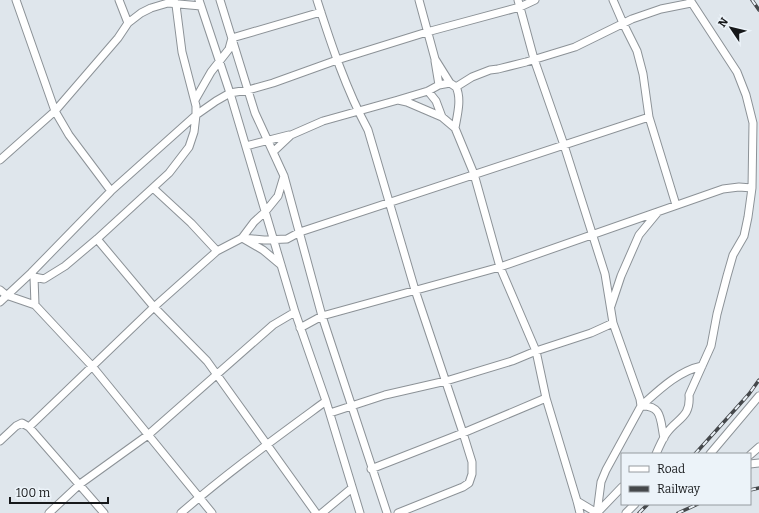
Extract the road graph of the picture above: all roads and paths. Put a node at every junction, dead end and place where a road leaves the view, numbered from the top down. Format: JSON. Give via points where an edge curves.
{"nodes":[{"id":1,"x":16,"y":0,"type":"edge"},
{"id":2,"x":118,"y":0,"type":"edge"},
{"id":3,"x":220,"y":0,"type":"edge"},
{"id":4,"x":317,"y":0,"type":"edge"},
{"id":5,"x":419,"y":0,"type":"edge"},
{"id":6,"x":535,"y":0,"type":"edge"},
{"id":7,"x":613,"y":0,"type":"edge"},
{"id":8,"x":690,"y":1,"type":"edge"},
{"id":9,"x":175,"y":2,"type":"edge"},
{"id":10,"x":200,"y":3,"type":"edge"},
{"id":11,"x":519,"y":4,"type":"edge"},
{"id":12,"x":321,"y":12,"type":"junction"},
{"id":13,"x":623,"y":22,"type":"junction"},
{"id":14,"x":128,"y":23,"type":"junction"},
{"id":15,"x":428,"y":32,"type":"junction"},
{"id":16,"x":232,"y":38,"type":"junction"},
{"id":17,"x":435,"y":59,"type":"junction"},
{"id":18,"x":534,"y":59,"type":"junction"},
{"id":19,"x":337,"y":60,"type":"junction"},
{"id":20,"x":220,"y":62,"type":"junction"},
{"id":21,"x":438,"y":85,"type":"junction"},
{"id":22,"x":453,"y":85,"type":"junction"},
{"id":23,"x":248,"y":90,"type":"junction"},
{"id":24,"x":428,"y":91,"type":"junction"},
{"id":25,"x":230,"y":92,"type":"junction"},
{"id":26,"x":195,"y":100,"type":"junction"},
{"id":27,"x":398,"y":100,"type":"junction"},
{"id":28,"x":55,"y":111,"type":"junction"},
{"id":29,"x":358,"y":111,"type":"junction"},
{"id":30,"x":196,"y":115,"type":"junction"},
{"id":31,"x":442,"y":117,"type":"junction"},
{"id":32,"x":649,"y":117,"type":"junction"},
{"id":33,"x":455,"y":128,"type":"junction"},
{"id":34,"x":291,"y":135,"type":"junction"},
{"id":35,"x":267,"y":140,"type":"junction"},
{"id":36,"x":564,"y":145,"type":"junction"},
{"id":37,"x":246,"y":146,"type":"junction"},
{"id":38,"x":273,"y":152,"type":"junction"},
{"id":39,"x":0,"y":160,"type":"edge"},
{"id":40,"x":474,"y":174,"type":"junction"},
{"id":41,"x":284,"y":176,"type":"junction"},
{"id":42,"x":153,"y":188,"type":"junction"},
{"id":43,"x":752,"y":188,"type":"junction"},
{"id":44,"x":111,"y":191,"type":"junction"},
{"id":45,"x":389,"y":203,"type":"junction"},
{"id":46,"x":676,"y":205,"type":"junction"},
{"id":47,"x":265,"y":212,"type":"junction"},
{"id":48,"x":658,"y":212,"type":"junction"},
{"id":49,"x":300,"y":232,"type":"junction"},
{"id":50,"x":593,"y":235,"type":"junction"},
{"id":51,"x":242,"y":238,"type":"junction"},
{"id":52,"x":97,"y":239,"type":"junction"},
{"id":53,"x":273,"y":239,"type":"junction"},
{"id":54,"x":217,"y":251,"type":"junction"},
{"id":55,"x":281,"y":264,"type":"junction"},
{"id":56,"x":500,"y":267,"type":"junction"},
{"id":57,"x":33,"y":275,"type":"junction"},
{"id":58,"x":0,"y":290,"type":"edge"},
{"id":59,"x":415,"y":290,"type":"junction"},
{"id":60,"x":6,"y":296,"type":"junction"},
{"id":61,"x":0,"y":302,"type":"edge"},
{"id":62,"x":34,"y":305,"type":"junction"},
{"id":63,"x":611,"y":306,"type":"junction"},
{"id":64,"x":154,"y":307,"type":"junction"},
{"id":65,"x":295,"y":312,"type":"junction"},
{"id":66,"x":322,"y":316,"type":"junction"},
{"id":67,"x":613,"y":324,"type":"junction"},
{"id":68,"x":300,"y":328,"type":"junction"},
{"id":69,"x":536,"y":351,"type":"junction"},
{"id":70,"x":92,"y":366,"type":"junction"},
{"id":71,"x":702,"y":366,"type":"junction"},
{"id":72,"x":216,"y":374,"type":"junction"},
{"id":73,"x":446,"y":381,"type":"junction"},
{"id":74,"x":759,"y":396,"type":"edge"},
{"id":75,"x":546,"y":398,"type":"junction"},
{"id":76,"x":326,"y":401,"type":"junction"},
{"id":77,"x":641,"y":406,"type":"junction"},
{"id":78,"x":351,"y":407,"type":"junction"},
{"id":79,"x":330,"y":414,"type":"junction"},
{"id":80,"x":29,"y":427,"type":"junction"},
{"id":81,"x":463,"y":433,"type":"junction"},
{"id":82,"x":148,"y":435,"type":"junction"},
{"id":83,"x":664,"y":438,"type":"junction"},
{"id":84,"x":0,"y":441,"type":"edge"},
{"id":85,"x":266,"y":445,"type":"junction"},
{"id":86,"x":759,"y":447,"type":"edge"},
{"id":87,"x":656,"y":453,"type":"edge"},
{"id":88,"x":711,"y":453,"type":"edge"},
{"id":89,"x":751,"y":454,"type":"edge"},
{"id":90,"x":371,"y":469,"type":"junction"},
{"id":91,"x":80,"y":484,"type":"junction"},
{"id":92,"x":352,"y":488,"type":"junction"},
{"id":93,"x":621,"y":488,"type":"edge"},
{"id":94,"x":199,"y":497,"type":"junction"},
{"id":95,"x":578,"y":501,"type":"junction"},
{"id":96,"x":634,"y":505,"type":"edge"},
{"id":97,"x":50,"y":513,"type":"edge"},
{"id":98,"x":104,"y":513,"type":"edge"},
{"id":99,"x":181,"y":513,"type":"edge"},
{"id":100,"x":212,"y":513,"type":"edge"},
{"id":101,"x":316,"y":513,"type":"edge"},
{"id":102,"x":322,"y":513,"type":"edge"},
{"id":103,"x":360,"y":513,"type":"edge"},
{"id":104,"x":386,"y":513,"type":"edge"},
{"id":105,"x":398,"y":513,"type":"edge"},
{"id":106,"x":580,"y":513,"type":"edge"},
{"id":107,"x":597,"y":513,"type":"edge"},
{"id":108,"x":626,"y":513,"type":"edge"}],
"edges":[{"from":1,"to":28,"type":"street"},
{"from":2,"to":14,"type":"street"},
{"from":3,"to":16,"type":"street"},
{"from":4,"to":12,"type":"street"},
{"from":5,"to":15,"type":"street"},
{"from":6,"to":11,"type":"street"},
{"from":7,"to":13,"type":"street"},
{"from":8,"to":13,"type":"street"},
{"from":8,"to":43,"type":"street","via":[[734,66],[746,95],[753,122]]},
{"from":9,"to":10,"type":"street"},
{"from":9,"to":14,"type":"street","via":[[151,8]]},
{"from":9,"to":26,"type":"street","via":[[182,52]]},
{"from":10,"to":20,"type":"street"},
{"from":11,"to":15,"type":"street"},
{"from":11,"to":18,"type":"street"},
{"from":12,"to":16,"type":"street"},
{"from":12,"to":19,"type":"street"},
{"from":13,"to":18,"type":"street","via":[[575,47]]},
{"from":13,"to":32,"type":"street","via":[[637,51]]},
{"from":14,"to":28,"type":"street"},
{"from":15,"to":17,"type":"street"},
{"from":15,"to":19,"type":"street"},
{"from":16,"to":20,"type":"street","via":[[229,49]]},
{"from":16,"to":23,"type":"street"},
{"from":17,"to":21,"type":"street"},
{"from":17,"to":22,"type":"street"},
{"from":18,"to":22,"type":"street","via":[[490,70]]},
{"from":18,"to":36,"type":"street"},
{"from":19,"to":23,"type":"street"},
{"from":19,"to":29,"type":"street"},
{"from":20,"to":25,"type":"street"},
{"from":20,"to":26,"type":"street","via":[[211,72]]},
{"from":21,"to":22,"type":"street"},
{"from":21,"to":24,"type":"street"},
{"from":22,"to":33,"type":"street","via":[[457,90],[459,103]]},
{"from":23,"to":25,"type":"street"},
{"from":23,"to":35,"type":"street"},
{"from":24,"to":27,"type":"street"},
{"from":24,"to":31,"type":"street","via":[[436,101]]},
{"from":25,"to":30,"type":"street"},
{"from":25,"to":37,"type":"street"},
{"from":26,"to":30,"type":"street"},
{"from":27,"to":29,"type":"street"},
{"from":27,"to":31,"type":"street"},
{"from":28,"to":39,"type":"street"},
{"from":28,"to":44,"type":"street","via":[[68,135]]},
{"from":29,"to":34,"type":"street","via":[[323,121]]},
{"from":29,"to":45,"type":"street","via":[[368,130]]},
{"from":30,"to":42,"type":"street","via":[[189,147],[169,173]]},
{"from":30,"to":44,"type":"street"},
{"from":31,"to":33,"type":"street"},
{"from":32,"to":36,"type":"street"},
{"from":32,"to":46,"type":"street"},
{"from":33,"to":40,"type":"street"},
{"from":34,"to":35,"type":"street"},
{"from":34,"to":38,"type":"street"},
{"from":35,"to":37,"type":"street"},
{"from":35,"to":38,"type":"street"},
{"from":36,"to":40,"type":"street"},
{"from":36,"to":50,"type":"street"},
{"from":37,"to":47,"type":"street"},
{"from":38,"to":41,"type":"street"},
{"from":40,"to":45,"type":"street"},
{"from":40,"to":56,"type":"street"},
{"from":41,"to":47,"type":"street","via":[[278,196]]},
{"from":41,"to":49,"type":"street"},
{"from":42,"to":52,"type":"street"},
{"from":42,"to":54,"type":"street"},
{"from":43,"to":46,"type":"street","via":[[723,189]]},
{"from":43,"to":71,"type":"street","via":[[744,236],[733,255],[711,346]]},
{"from":44,"to":57,"type":"street"},
{"from":45,"to":49,"type":"street"},
{"from":45,"to":59,"type":"street"},
{"from":46,"to":48,"type":"street"},
{"from":47,"to":51,"type":"street"},
{"from":47,"to":53,"type":"street"},
{"from":48,"to":50,"type":"street"},
{"from":48,"to":63,"type":"street","via":[[640,235]]},
{"from":49,"to":53,"type":"street","via":[[287,239]]},
{"from":49,"to":66,"type":"street"},
{"from":50,"to":56,"type":"street"},
{"from":50,"to":63,"type":"street","via":[[605,274]]},
{"from":51,"to":53,"type":"street"},
{"from":51,"to":54,"type":"street"},
{"from":51,"to":55,"type":"street"},
{"from":52,"to":57,"type":"street","via":[[65,266],[44,279]]},
{"from":52,"to":64,"type":"street"},
{"from":53,"to":55,"type":"street"},
{"from":54,"to":64,"type":"street"},
{"from":55,"to":65,"type":"street"},
{"from":56,"to":59,"type":"street"},
{"from":56,"to":69,"type":"street"},
{"from":57,"to":60,"type":"street"},
{"from":57,"to":62,"type":"street"},
{"from":58,"to":60,"type":"street"},
{"from":59,"to":66,"type":"street"},
{"from":59,"to":73,"type":"street"},
{"from":60,"to":61,"type":"street"},
{"from":60,"to":62,"type":"street"},
{"from":62,"to":70,"type":"street"},
{"from":63,"to":67,"type":"street"},
{"from":64,"to":70,"type":"street"},
{"from":64,"to":72,"type":"street","via":[[207,361]]},
{"from":65,"to":68,"type":"street"},
{"from":65,"to":72,"type":"street","via":[[273,325]]},
{"from":66,"to":68,"type":"street"},
{"from":66,"to":78,"type":"street"},
{"from":67,"to":69,"type":"street"},
{"from":67,"to":77,"type":"street"},
{"from":68,"to":76,"type":"street"},
{"from":69,"to":73,"type":"street"},
{"from":69,"to":75,"type":"street"},
{"from":70,"to":80,"type":"street"},
{"from":70,"to":82,"type":"street"},
{"from":71,"to":77,"type":"street","via":[[684,372]]},
{"from":71,"to":83,"type":"street","via":[[689,395],[687,412]]},
{"from":72,"to":82,"type":"street"},
{"from":72,"to":85,"type":"street"},
{"from":73,"to":78,"type":"street","via":[[385,395]]},
{"from":73,"to":81,"type":"street"},
{"from":74,"to":88,"type":"street"},
{"from":75,"to":81,"type":"street"},
{"from":75,"to":95,"type":"street"},
{"from":76,"to":79,"type":"street"},
{"from":76,"to":85,"type":"street"},
{"from":77,"to":83,"type":"street","via":[[653,407],[658,411]]},
{"from":77,"to":107,"type":"street","via":[[601,482]]},
{"from":78,"to":79,"type":"street"},
{"from":78,"to":90,"type":"street"},
{"from":79,"to":92,"type":"street"},
{"from":80,"to":84,"type":"street","via":[[22,424],[16,426]]},
{"from":80,"to":91,"type":"street"},
{"from":81,"to":90,"type":"street"},
{"from":81,"to":105,"type":"street","via":[[472,462],[469,483]]},
{"from":82,"to":91,"type":"street"},
{"from":82,"to":94,"type":"street"},
{"from":83,"to":87,"type":"street"},
{"from":85,"to":94,"type":"street"},
{"from":85,"to":101,"type":"street"},
{"from":86,"to":89,"type":"street"},
{"from":90,"to":104,"type":"street"},
{"from":91,"to":97,"type":"street"},
{"from":91,"to":98,"type":"street"},
{"from":92,"to":102,"type":"street"},
{"from":92,"to":103,"type":"street"},
{"from":93,"to":107,"type":"street"},
{"from":94,"to":99,"type":"street"},
{"from":94,"to":100,"type":"street"},
{"from":95,"to":106,"type":"street"},
{"from":95,"to":107,"type":"street"},
{"from":96,"to":108,"type":"street"}]}
